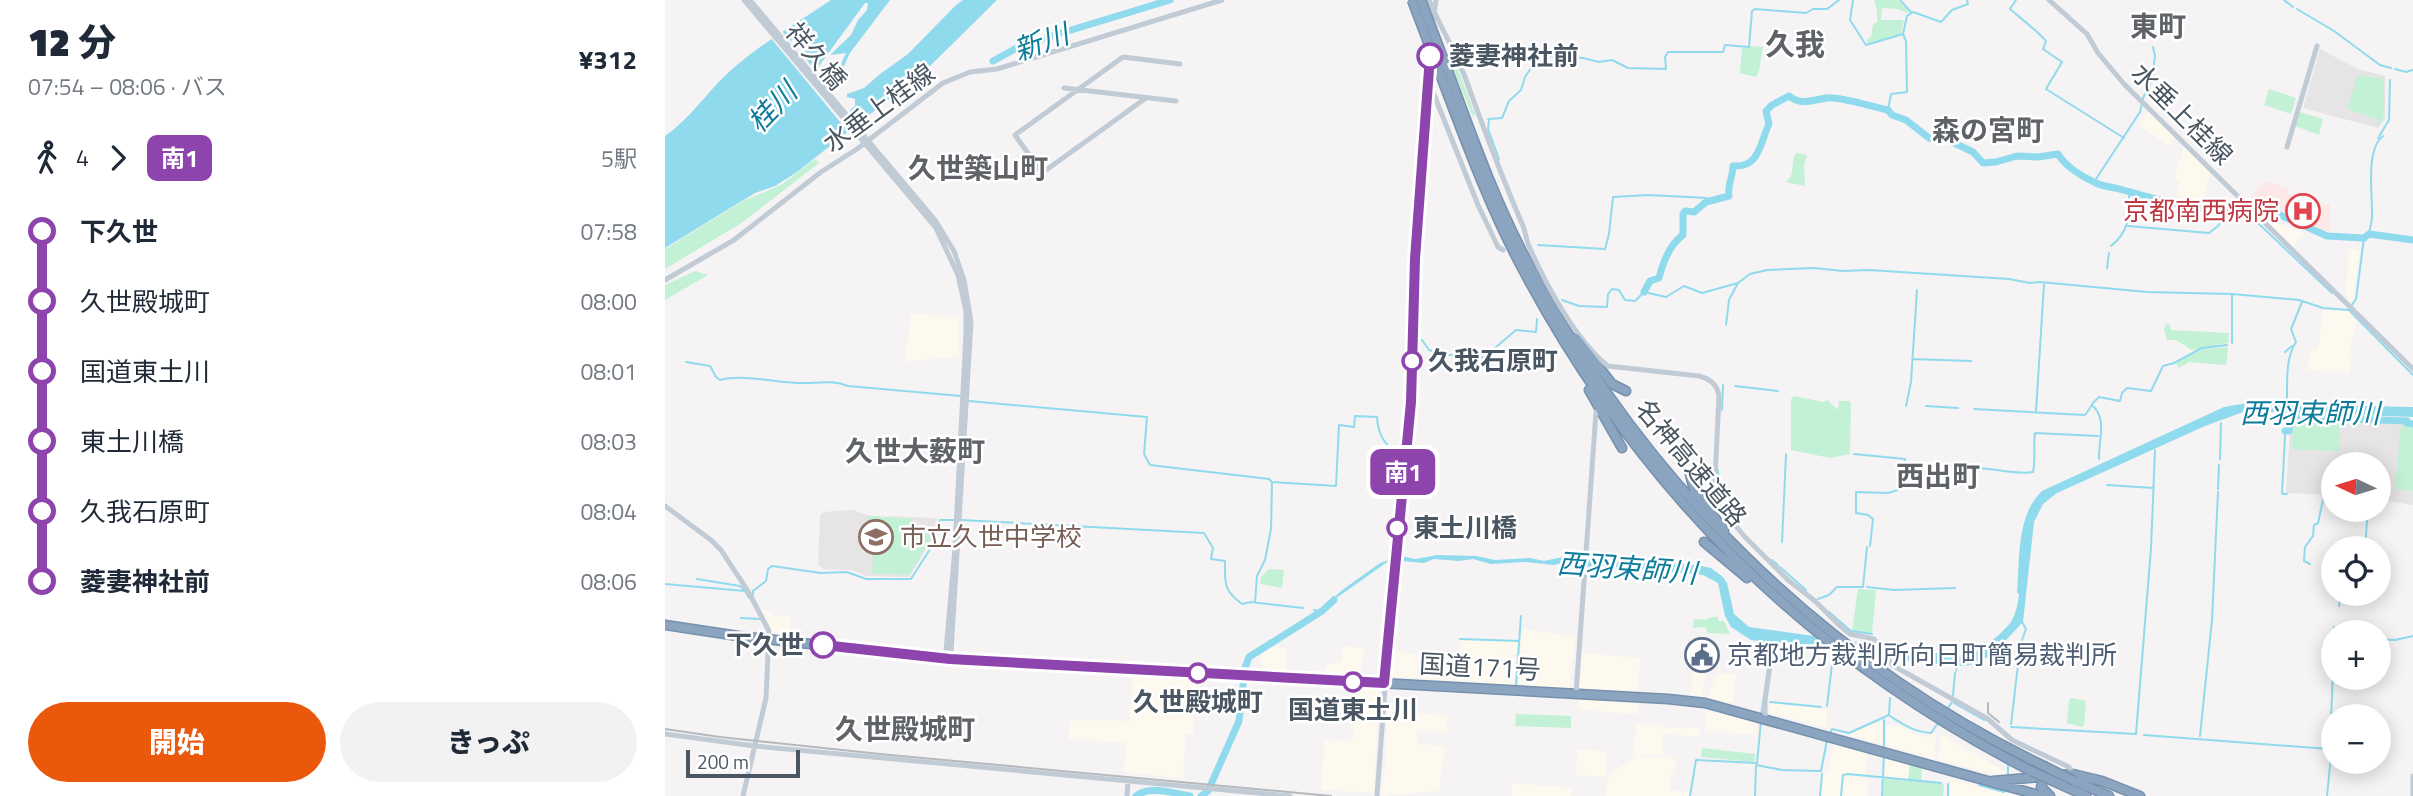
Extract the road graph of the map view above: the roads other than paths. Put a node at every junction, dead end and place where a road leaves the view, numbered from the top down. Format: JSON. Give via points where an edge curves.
{"nodes":[{"id":1,"x":744,"y":0,"type":"edge"},
{"id":2,"x":750,"y":0,"type":"edge"},
{"id":3,"x":1223,"y":0,"type":"edge"},
{"id":4,"x":1412,"y":0,"type":"edge"},
{"id":5,"x":1421,"y":0,"type":"edge"},
{"id":6,"x":1429,"y":0,"type":"edge"},
{"id":7,"x":1436,"y":0,"type":"edge"},
{"id":8,"x":2049,"y":0,"type":"edge"},
{"id":9,"x":1434,"y":9,"type":"junction"},
{"id":10,"x":2317,"y":46,"type":"dead end"},
{"id":11,"x":1180,"y":64,"type":"dead end"},
{"id":12,"x":1441,"y":65,"type":"junction"},
{"id":13,"x":1427,"y":83,"type":"junction"},
{"id":14,"x":1064,"y":88,"type":"dead end"},
{"id":15,"x":1078,"y":90,"type":"junction"},
{"id":16,"x":1146,"y":98,"type":"junction"},
{"id":17,"x":1176,"y":101,"type":"dead end"},
{"id":18,"x":861,"y":135,"type":"junction"},
{"id":19,"x":866,"y":142,"type":"junction"},
{"id":20,"x":2287,"y":146,"type":"dead end"},
{"id":21,"x":1511,"y":239,"type":"junction"},
{"id":22,"x":1503,"y":250,"type":"dead end"},
{"id":23,"x":665,"y":279,"type":"edge"},
{"id":24,"x":1580,"y":358,"type":"junction"},
{"id":25,"x":2413,"y":369,"type":"edge"},
{"id":26,"x":1626,"y":391,"type":"dead end"},
{"id":27,"x":1596,"y":412,"type":"dead end"},
{"id":28,"x":1622,"y":448,"type":"dead end"},
{"id":29,"x":1690,"y":474,"type":"dead end"},
{"id":30,"x":665,"y":506,"type":"edge"},
{"id":31,"x":1725,"y":537,"type":"junction"},
{"id":32,"x":1704,"y":542,"type":"dead end"},
{"id":33,"x":1774,"y":594,"type":"junction"},
{"id":34,"x":665,"y":625,"type":"edge"},
{"id":35,"x":769,"y":639,"type":"junction"},
{"id":36,"x":1773,"y":646,"type":"dead end"},
{"id":37,"x":948,"y":659,"type":"junction"},
{"id":38,"x":1384,"y":683,"type":"junction"},
{"id":39,"x":1576,"y":694,"type":"junction"},
{"id":40,"x":1939,"y":714,"type":"junction"},
{"id":41,"x":1762,"y":717,"type":"junction"},
{"id":42,"x":665,"y":734,"type":"edge"},
{"id":43,"x":755,"y":746,"type":"junction"},
{"id":44,"x":2010,"y":755,"type":"junction"},
{"id":45,"x":2413,"y":776,"type":"edge"},
{"id":46,"x":2044,"y":777,"type":"junction"},
{"id":47,"x":2073,"y":777,"type":"junction"},
{"id":48,"x":1128,"y":781,"type":"junction"},
{"id":49,"x":2006,"y":784,"type":"junction"},
{"id":50,"x":1224,"y":793,"type":"edge"},
{"id":51,"x":743,"y":796,"type":"edge"},
{"id":52,"x":1127,"y":796,"type":"edge"},
{"id":53,"x":1290,"y":796,"type":"edge"},
{"id":54,"x":1377,"y":796,"type":"edge"},
{"id":55,"x":2042,"y":796,"type":"edge"},
{"id":56,"x":2050,"y":796,"type":"edge"},
{"id":57,"x":2086,"y":796,"type":"edge"},
{"id":58,"x":2109,"y":796,"type":"edge"},
{"id":59,"x":2140,"y":796,"type":"edge"},
{"id":60,"x":2413,"y":796,"type":"edge"}],
"edges":[{"from":1,"to":18,"type":"street","name":"祥久橋"},
{"from":2,"to":18,"type":"street","name":"祥久橋"},
{"from":3,"to":19,"type":"street","name":"水垂上桂線","via":[[997,69],[958,76],[921,98]]},
{"from":4,"to":12,"type":"highway","name":"名神高速道路","bridge":true},
{"from":5,"to":12,"type":"highway","name":"名神高速道路","bridge":true},
{"from":6,"to":9,"type":"street"},
{"from":7,"to":9,"type":"street"},
{"from":8,"to":25,"type":"street","name":"水垂上桂線","via":[[2087,34],[2142,102]]},
{"from":9,"to":13,"type":"street"},
{"from":9,"to":47,"type":"street","via":[[1457,57],[1527,242],[1577,331],[1608,366],[1699,376],[1715,385],[1719,396],[1714,499],[1753,545],[1850,634],[1874,639],[1892,665],[1988,719],[2013,740],[2069,767]]},
{"from":10,"to":20,"type":"street"},
{"from":11,"to":15,"type":"street","via":[[1123,57]]},
{"from":12,"to":21,"type":"highway","name":"名神高速道路"},
{"from":13,"to":22,"type":"street","via":[[1478,205]]},
{"from":13,"to":38,"type":"street","via":[[1411,402]]},
{"from":14,"to":15,"type":"street"},
{"from":15,"to":16,"type":"street"},
{"from":15,"to":16,"type":"street","via":[[1015,135],[1042,173]]},
{"from":16,"to":17,"type":"street"},
{"from":18,"to":19,"type":"street"},
{"from":19,"to":23,"type":"street","name":"水垂上桂線","via":[[734,240]]},
{"from":19,"to":37,"type":"street","via":[[935,220],[967,290],[971,322],[957,580]]},
{"from":21,"to":24,"type":"highway","name":"名神高速道路"},
{"from":21,"to":24,"type":"highway","name":"名神高速道路"},
{"from":24,"to":26,"type":"highway"},
{"from":24,"to":28,"type":"highway"},
{"from":24,"to":31,"type":"highway","name":"名神高速道路","via":[[1663,468]]},
{"from":24,"to":33,"type":"highway","name":"名神高速道路","via":[[1629,439],[1666,485]]},
{"from":27,"to":39,"type":"street"},
{"from":29,"to":31,"type":"highway","via":[[1694,490],[1724,528]]},
{"from":30,"to":35,"type":"street","via":[[716,545],[753,600]]},
{"from":31,"to":33,"type":"highway","name":"名神高速道路"},
{"from":32,"to":33,"type":"highway"},
{"from":33,"to":40,"type":"highway","name":"名神高速道路"},
{"from":33,"to":40,"type":"highway","name":"名神高速道路","via":[[1857,664]]},
{"from":34,"to":35,"type":"highway","name":"国道171号"},
{"from":35,"to":37,"type":"highway","name":"国道171号"},
{"from":35,"to":43,"type":"street","via":[[766,698]]},
{"from":36,"to":41,"type":"street"},
{"from":37,"to":38,"type":"highway","name":"国道171号"},
{"from":38,"to":39,"type":"highway","name":"国道171号"},
{"from":38,"to":54,"type":"street"},
{"from":39,"to":41,"type":"highway","name":"国道171号","via":[[1696,702]]},
{"from":40,"to":44,"type":"highway","name":"名神高速道路"},
{"from":41,"to":49,"type":"highway","name":"国道171号"},
{"from":42,"to":43,"type":"street"},
{"from":43,"to":48,"type":"street"},
{"from":43,"to":51,"type":"street"},
{"from":44,"to":47,"type":"highway","name":"名神高速道路","bridge":true},
{"from":44,"to":57,"type":"highway","name":"名神高速道路","bridge":true,"via":[[2031,771]]},
{"from":45,"to":60,"type":"street"},
{"from":46,"to":47,"type":"highway","name":"国道171号"},
{"from":46,"to":49,"type":"highway","name":"国道171号"},
{"from":46,"to":56,"type":"highway","via":[[2041,786]]},
{"from":47,"to":58,"type":"highway","name":"名神高速道路"},
{"from":47,"to":59,"type":"highway","name":"国道171号","via":[[2102,781]]},
{"from":48,"to":50,"type":"street"},
{"from":48,"to":52,"type":"street"},
{"from":49,"to":55,"type":"highway","name":"国道171号"},
{"from":50,"to":53,"type":"street"}]}
